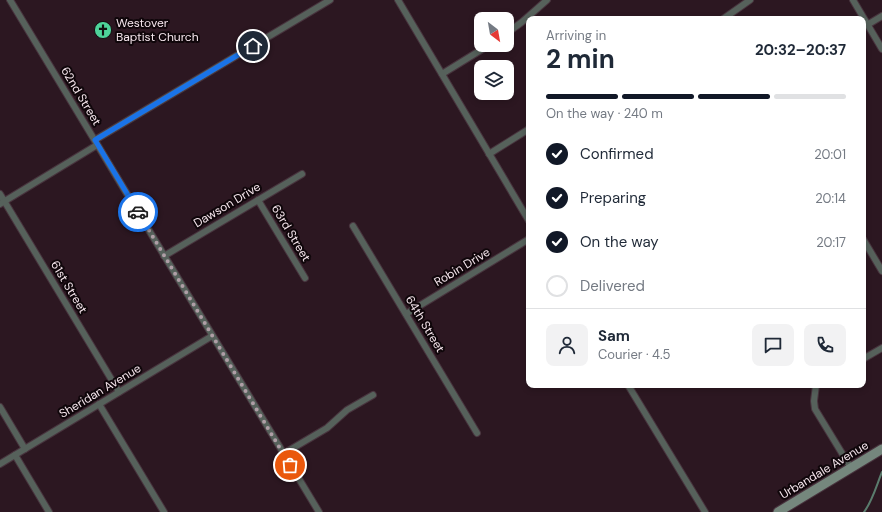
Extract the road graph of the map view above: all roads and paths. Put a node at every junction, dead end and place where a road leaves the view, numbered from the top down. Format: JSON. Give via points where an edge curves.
{"nodes":[{"id":1,"x":10,"y":0,"type":"edge"},
{"id":2,"x":330,"y":0,"type":"edge"},
{"id":3,"x":398,"y":0,"type":"edge"},
{"id":4,"x":547,"y":0,"type":"edge"},
{"id":5,"x":750,"y":0,"type":"edge"},
{"id":6,"x":853,"y":0,"type":"edge"},
{"id":7,"x":529,"y":16,"type":"edge"},
{"id":8,"x":732,"y":16,"type":"edge"},
{"id":9,"x":863,"y":16,"type":"edge"},
{"id":10,"x":882,"y":16,"type":"edge"},
{"id":11,"x":526,"y":18,"type":"edge"},
{"id":12,"x":866,"y":22,"type":"edge"},
{"id":13,"x":868,"y":25,"type":"junction"},
{"id":14,"x":514,"y":28,"type":"edge"},
{"id":15,"x":882,"y":49,"type":"edge"},
{"id":16,"x":478,"y":52,"type":"edge"},
{"id":17,"x":442,"y":74,"type":"junction"},
{"id":18,"x":526,"y":131,"type":"edge"},
{"id":19,"x":96,"y":143,"type":"junction"},
{"id":20,"x":488,"y":154,"type":"junction"},
{"id":21,"x":302,"y":174,"type":"dead end"},
{"id":22,"x":0,"y":194,"type":"edge"},
{"id":23,"x":258,"y":200,"type":"junction"},
{"id":24,"x":2,"y":203,"type":"edge"},
{"id":25,"x":526,"y":216,"type":"edge"},
{"id":26,"x":353,"y":226,"type":"dead end"},
{"id":27,"x":526,"y":241,"type":"edge"},
{"id":28,"x":866,"y":244,"type":"edge"},
{"id":29,"x":164,"y":256,"type":"junction"},
{"id":30,"x":882,"y":271,"type":"edge"},
{"id":31,"x":305,"y":278,"type":"dead end"},
{"id":32,"x":406,"y":314,"type":"junction"},
{"id":33,"x":212,"y":336,"type":"junction"},
{"id":34,"x":882,"y":348,"type":"edge"},
{"id":35,"x":866,"y":358,"type":"edge"},
{"id":36,"x":630,"y":388,"type":"edge"},
{"id":37,"x":817,"y":388,"type":"edge"},
{"id":38,"x":119,"y":392,"type":"junction"},
{"id":39,"x":373,"y":395,"type":"dead end"},
{"id":40,"x":99,"y":404,"type":"junction"},
{"id":41,"x":0,"y":408,"type":"edge"},
{"id":42,"x":478,"y":433,"type":"dead end"},
{"id":43,"x":25,"y":449,"type":"junction"},
{"id":44,"x":882,"y":449,"type":"edge"},
{"id":45,"x":284,"y":454,"type":"junction"},
{"id":46,"x":15,"y":455,"type":"junction"},
{"id":47,"x":0,"y":464,"type":"edge"},
{"id":48,"x":851,"y":468,"type":"junction"},
{"id":49,"x":49,"y":512,"type":"edge"},
{"id":50,"x":164,"y":512,"type":"edge"},
{"id":51,"x":318,"y":512,"type":"edge"},
{"id":52,"x":705,"y":512,"type":"edge"},
{"id":53,"x":778,"y":512,"type":"edge"}],
"edges":[{"from":1,"to":19,"type":"street","name":"62nd Street"},
{"from":2,"to":19,"type":"street"},
{"from":3,"to":17,"type":"street"},
{"from":4,"to":7,"type":"street"},
{"from":5,"to":8,"type":"street"},
{"from":6,"to":9,"type":"street"},
{"from":10,"to":13,"type":"street"},
{"from":11,"to":14,"type":"street"},
{"from":12,"to":13,"type":"street"},
{"from":13,"to":15,"type":"street"},
{"from":16,"to":17,"type":"street"},
{"from":17,"to":20,"type":"street"},
{"from":18,"to":20,"type":"street"},
{"from":19,"to":24,"type":"street"},
{"from":19,"to":29,"type":"street","name":"62nd Street"},
{"from":20,"to":25,"type":"street"},
{"from":21,"to":23,"type":"street","name":"Dawson Drive"},
{"from":22,"to":24,"type":"street","name":"61st Street"},
{"from":23,"to":29,"type":"street","name":"Dawson Drive"},
{"from":23,"to":31,"type":"street","name":"63rd Street"},
{"from":24,"to":38,"type":"street","name":"61st Street"},
{"from":26,"to":32,"type":"street","name":"64th Street"},
{"from":27,"to":32,"type":"street","name":"Robin Drive"},
{"from":28,"to":30,"type":"street"},
{"from":29,"to":33,"type":"street","name":"62nd Street"},
{"from":32,"to":42,"type":"street","name":"64th Street"},
{"from":33,"to":38,"type":"street","name":"Sheridan Avenue"},
{"from":33,"to":45,"type":"street","name":"62nd Street"},
{"from":34,"to":35,"type":"street"},
{"from":36,"to":52,"type":"street"},
{"from":37,"to":48,"type":"street","via":[[815,409]]},
{"from":38,"to":40,"type":"street","name":"Sheridan Avenue"},
{"from":39,"to":45,"type":"street"},
{"from":40,"to":43,"type":"street","name":"Sheridan Avenue"},
{"from":40,"to":50,"type":"street"},
{"from":41,"to":43,"type":"street"},
{"from":43,"to":46,"type":"street","name":"Sheridan Avenue"},
{"from":44,"to":48,"type":"street","name":"Urbandale Avenue"},
{"from":45,"to":51,"type":"street","name":"62nd Street"},
{"from":46,"to":47,"type":"street","name":"Sheridan Avenue"},
{"from":46,"to":49,"type":"street"},
{"from":48,"to":53,"type":"street","name":"Urbandale Avenue"}]}
